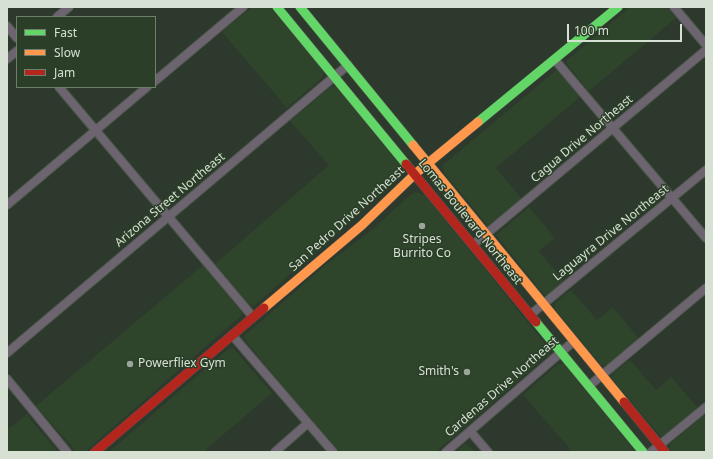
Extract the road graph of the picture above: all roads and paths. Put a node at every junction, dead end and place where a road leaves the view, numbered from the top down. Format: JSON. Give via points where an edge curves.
{"nodes":[{"id":1,"x":69,"y":7,"type":"edge"},
{"id":2,"x":243,"y":7,"type":"edge"},
{"id":3,"x":277,"y":7,"type":"edge"},
{"id":4,"x":300,"y":7,"type":"edge"},
{"id":5,"x":618,"y":7,"type":"edge"},
{"id":6,"x":674,"y":7,"type":"edge"},
{"id":7,"x":58,"y":16,"type":"edge"},
{"id":8,"x":7,"y":26,"type":"edge"},
{"id":9,"x":16,"y":37,"type":"edge"},
{"id":10,"x":706,"y":45,"type":"edge"},
{"id":11,"x":706,"y":50,"type":"edge"},
{"id":12,"x":16,"y":52,"type":"edge"},
{"id":13,"x":7,"y":59,"type":"edge"},
{"id":14,"x":555,"y":60,"type":"junction"},
{"id":15,"x":348,"y":65,"type":"junction"},
{"id":16,"x":334,"y":76,"type":"junction"},
{"id":17,"x":156,"y":79,"type":"edge"},
{"id":18,"x":60,"y":88,"type":"edge"},
{"id":19,"x":146,"y":88,"type":"edge"},
{"id":20,"x":614,"y":129,"type":"junction"},
{"id":21,"x":96,"y":130,"type":"junction"},
{"id":22,"x":429,"y":164,"type":"junction"},
{"id":23,"x":706,"y":170,"type":"edge"},
{"id":24,"x":415,"y":174,"type":"junction"},
{"id":25,"x":672,"y":198,"type":"junction"},
{"id":26,"x":7,"y":205,"type":"edge"},
{"id":27,"x":169,"y":216,"type":"junction"},
{"id":28,"x":487,"y":235,"type":"junction"},
{"id":29,"x":706,"y":238,"type":"edge"},
{"id":30,"x":474,"y":245,"type":"junction"},
{"id":31,"x":706,"y":288,"type":"edge"},
{"id":32,"x":543,"y":304,"type":"junction"},
{"id":33,"x":530,"y":315,"type":"junction"},
{"id":34,"x":253,"y":317,"type":"junction"},
{"id":35,"x":232,"y":335,"type":"junction"},
{"id":36,"x":574,"y":341,"type":"junction"},
{"id":37,"x":560,"y":352,"type":"junction"},
{"id":38,"x":7,"y":353,"type":"edge"},
{"id":39,"x":602,"y":375,"type":"junction"},
{"id":40,"x":7,"y":379,"type":"edge"},
{"id":41,"x":589,"y":386,"type":"junction"},
{"id":42,"x":706,"y":407,"type":"edge"},
{"id":43,"x":308,"y":423,"type":"junction"},
{"id":44,"x":470,"y":431,"type":"junction"},
{"id":45,"x":662,"y":449,"type":"edge"},
{"id":46,"x":67,"y":452,"type":"edge"},
{"id":47,"x":95,"y":452,"type":"edge"},
{"id":48,"x":275,"y":452,"type":"edge"},
{"id":49,"x":333,"y":452,"type":"edge"},
{"id":50,"x":446,"y":452,"type":"edge"},
{"id":51,"x":488,"y":452,"type":"edge"},
{"id":52,"x":643,"y":452,"type":"edge"},
{"id":53,"x":651,"y":452,"type":"edge"}],
"edges":[{"from":1,"to":7,"type":"street"},
{"from":2,"to":17,"type":"street"},
{"from":3,"to":16,"type":"main road","name":"Lomas Boulevard Northeast"},
{"from":4,"to":15,"type":"main road","name":"Lomas Boulevard Northeast"},
{"from":5,"to":14,"type":"main road","name":"San Pedro Drive Northeast"},
{"from":6,"to":10,"type":"street"},
{"from":8,"to":9,"type":"street"},
{"from":11,"to":20,"type":"street","name":"Cagua Drive Northeast"},
{"from":12,"to":13,"type":"street"},
{"from":14,"to":20,"type":"street"},
{"from":14,"to":22,"type":"main road","name":"San Pedro Drive Northeast"},
{"from":15,"to":16,"type":"street","name":"Arizona Street Northeast"},
{"from":15,"to":22,"type":"main road","name":"Lomas Boulevard Northeast"},
{"from":16,"to":24,"type":"main road","name":"Lomas Boulevard Northeast"},
{"from":16,"to":27,"type":"street","name":"Arizona Street Northeast"},
{"from":18,"to":21,"type":"street"},
{"from":19,"to":21,"type":"street"},
{"from":20,"to":25,"type":"street"},
{"from":20,"to":28,"type":"street","name":"Cagua Drive Northeast"},
{"from":21,"to":26,"type":"street"},
{"from":21,"to":27,"type":"street"},
{"from":22,"to":24,"type":"main road","name":"San Pedro Drive Northeast"},
{"from":22,"to":28,"type":"main road","name":"Lomas Boulevard Northeast"},
{"from":23,"to":25,"type":"street","name":"Laguayra Drive Northeast"},
{"from":24,"to":30,"type":"main road","name":"Lomas Boulevard Northeast"},
{"from":24,"to":34,"type":"main road","name":"San Pedro Drive Northeast","via":[[362,225]]},
{"from":25,"to":29,"type":"street"},
{"from":25,"to":32,"type":"street","name":"Laguayra Drive Northeast"},
{"from":27,"to":34,"type":"street"},
{"from":27,"to":38,"type":"street","name":"Arizona Street Northeast"},
{"from":28,"to":30,"type":"street","name":"Cagua Drive Northeast"},
{"from":28,"to":32,"type":"main road","name":"Lomas Boulevard Northeast"},
{"from":30,"to":33,"type":"main road","name":"Lomas Boulevard Northeast"},
{"from":31,"to":39,"type":"street"},
{"from":32,"to":33,"type":"street","name":"Laguayra Drive Northeast"},
{"from":32,"to":36,"type":"main road","name":"Lomas Boulevard Northeast"},
{"from":33,"to":37,"type":"main road","name":"Lomas Boulevard Northeast"},
{"from":34,"to":35,"type":"main road","name":"San Pedro Drive Northeast"},
{"from":35,"to":43,"type":"street"},
{"from":35,"to":47,"type":"main road","name":"San Pedro Drive Northeast"},
{"from":36,"to":37,"type":"street","name":"Cardenas Drive Northeast"},
{"from":36,"to":39,"type":"main road","name":"Lomas Boulevard Northeast"},
{"from":37,"to":41,"type":"main road","name":"Lomas Boulevard Northeast"},
{"from":37,"to":44,"type":"street","name":"Cardenas Drive Northeast"},
{"from":39,"to":41,"type":"street"},
{"from":39,"to":45,"type":"main road","name":"Lomas Boulevard Northeast"},
{"from":40,"to":46,"type":"street"},
{"from":41,"to":52,"type":"main road","name":"Lomas Boulevard Northeast"},
{"from":42,"to":45,"type":"street"},
{"from":43,"to":48,"type":"street"},
{"from":43,"to":49,"type":"street"},
{"from":44,"to":50,"type":"street","name":"Cardenas Drive Northeast"},
{"from":44,"to":51,"type":"street"},
{"from":45,"to":53,"type":"street"}]}
